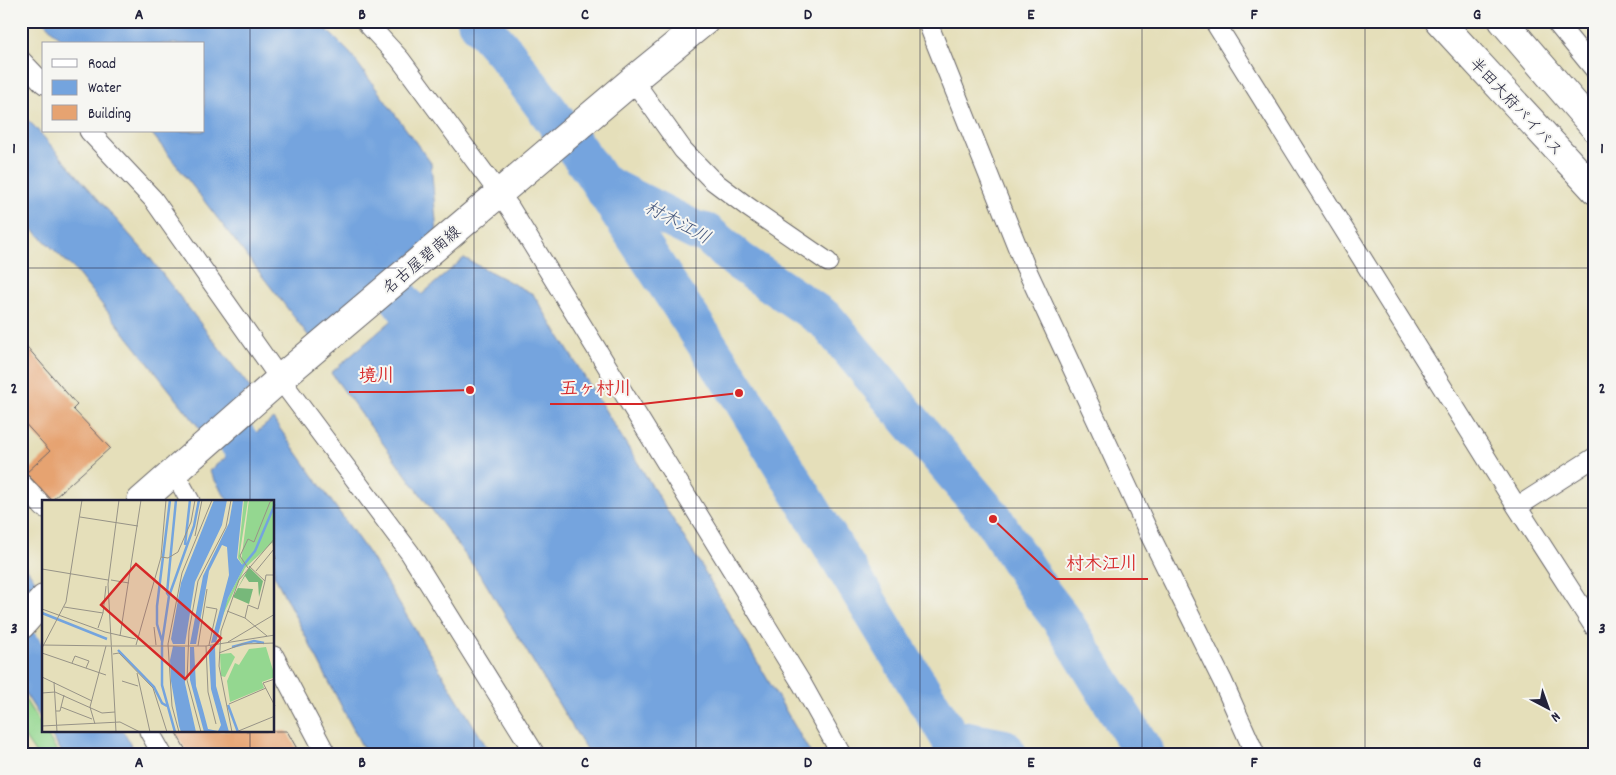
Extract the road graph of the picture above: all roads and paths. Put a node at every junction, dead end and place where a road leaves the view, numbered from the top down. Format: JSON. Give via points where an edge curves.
{"nodes":[{"id":1,"x":365,"y":21,"type":"edge"},
{"id":2,"x":705,"y":21,"type":"edge"},
{"id":3,"x":927,"y":21,"type":"edge"},
{"id":4,"x":1214,"y":21,"type":"edge"},
{"id":5,"x":1439,"y":21,"type":"edge"},
{"id":6,"x":1503,"y":21,"type":"edge"},
{"id":7,"x":1555,"y":21,"type":"edge"},
{"id":8,"x":21,"y":60,"type":"edge"},
{"id":9,"x":1595,"y":70,"type":"edge"},
{"id":10,"x":633,"y":80,"type":"junction"},
{"id":11,"x":42,"y":82,"type":"edge"},
{"id":12,"x":1595,"y":128,"type":"edge"},
{"id":13,"x":90,"y":132,"type":"edge"},
{"id":14,"x":1595,"y":190,"type":"edge"},
{"id":15,"x":500,"y":192,"type":"junction"},
{"id":16,"x":828,"y":262,"type":"dead end"},
{"id":17,"x":280,"y":379,"type":"junction"},
{"id":18,"x":1595,"y":457,"type":"edge"},
{"id":19,"x":179,"y":468,"type":"junction"},
{"id":20,"x":21,"y":483,"type":"edge"},
{"id":21,"x":142,"y":500,"type":"edge"},
{"id":22,"x":190,"y":500,"type":"edge"},
{"id":23,"x":42,"y":506,"type":"edge"},
{"id":24,"x":1517,"y":506,"type":"junction"},
{"id":25,"x":42,"y":601,"type":"edge"},
{"id":26,"x":21,"y":625,"type":"edge"},
{"id":27,"x":1595,"y":628,"type":"edge"},
{"id":28,"x":275,"y":658,"type":"edge"},
{"id":29,"x":150,"y":732,"type":"edge"},
{"id":30,"x":162,"y":754,"type":"edge"},
{"id":31,"x":326,"y":754,"type":"edge"},
{"id":32,"x":535,"y":754,"type":"edge"},
{"id":33,"x":841,"y":754,"type":"edge"},
{"id":34,"x":1255,"y":754,"type":"edge"}],
"edges":[{"from":1,"to":15,"type":"street","via":[[400,59]]},
{"from":2,"to":10,"type":"main road","name":"名古屋碧南線"},
{"from":3,"to":34,"type":"street","via":[[1025,266]]},
{"from":4,"to":24,"type":"street"},
{"from":5,"to":14,"type":"main road","name":"半田大府パイパス"},
{"from":6,"to":12,"type":"main road"},
{"from":7,"to":9,"type":"street"},
{"from":8,"to":11,"type":"street"},
{"from":10,"to":15,"type":"main road","name":"名古屋碧南線"},
{"from":10,"to":16,"type":"street","via":[[683,150],[712,180]]},
{"from":13,"to":17,"type":"street","via":[[153,199]]},
{"from":15,"to":17,"type":"main road","name":"名古屋碧南線"},
{"from":15,"to":33,"type":"street","via":[[802,684]]},
{"from":17,"to":19,"type":"main road","name":"名古屋碧南線"},
{"from":17,"to":32,"type":"street","via":[[410,553]]},
{"from":18,"to":24,"type":"street"},
{"from":19,"to":21,"type":"main road","name":"名古屋碧南線"},
{"from":19,"to":22,"type":"street"},
{"from":20,"to":23,"type":"street"},
{"from":24,"to":27,"type":"street"},
{"from":25,"to":26,"type":"main road"},
{"from":28,"to":31,"type":"street"},
{"from":29,"to":30,"type":"street"}]}
